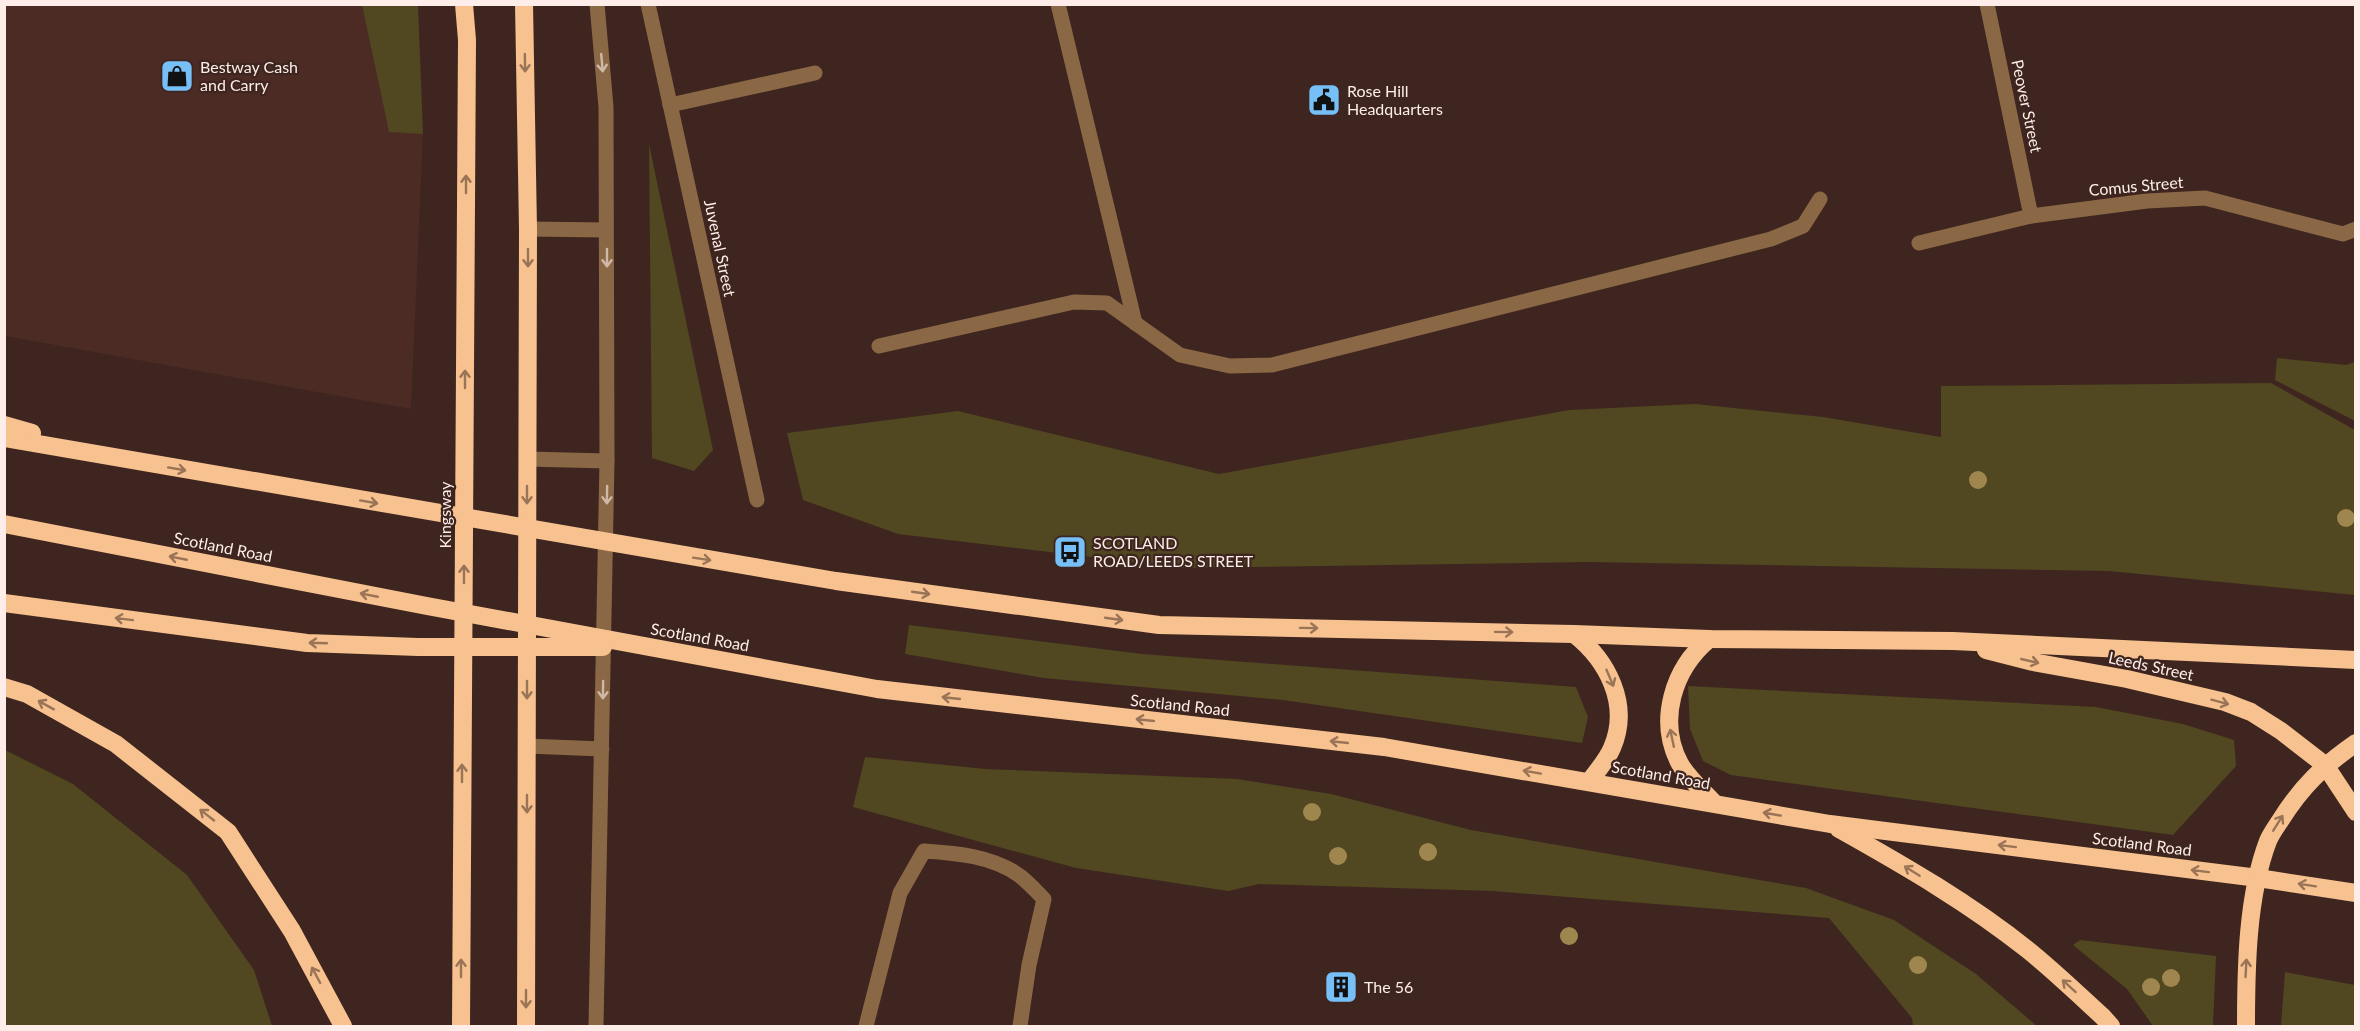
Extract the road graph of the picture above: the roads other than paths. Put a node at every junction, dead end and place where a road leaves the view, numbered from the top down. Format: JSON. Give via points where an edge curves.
{"nodes":[{"id":1,"x":464,"y":4,"type":"edge"},
{"id":2,"x":524,"y":4,"type":"edge"},
{"id":3,"x":597,"y":4,"type":"edge"},
{"id":4,"x":648,"y":4,"type":"edge"},
{"id":5,"x":1058,"y":4,"type":"edge"},
{"id":6,"x":1987,"y":4,"type":"edge"},
{"id":7,"x":815,"y":73,"type":"dead end"},
{"id":8,"x":670,"y":105,"type":"junction"},
{"id":9,"x":1820,"y":199,"type":"dead end"},
{"id":10,"x":2031,"y":216,"type":"junction"},
{"id":11,"x":528,"y":229,"type":"junction"},
{"id":12,"x":2355,"y":229,"type":"edge"},
{"id":13,"x":606,"y":230,"type":"junction"},
{"id":14,"x":1919,"y":243,"type":"dead end"},
{"id":15,"x":1135,"y":323,"type":"junction"},
{"id":16,"x":879,"y":345,"type":"dead end"},
{"id":17,"x":4,"y":424,"type":"edge"},
{"id":18,"x":4,"y":438,"type":"edge"},
{"id":19,"x":120,"y":459,"type":"junction"},
{"id":20,"x":527,"y":459,"type":"junction"},
{"id":21,"x":607,"y":461,"type":"junction"},
{"id":22,"x":757,"y":500,"type":"dead end"},
{"id":23,"x":4,"y":524,"type":"edge"},
{"id":24,"x":4,"y":603,"type":"edge"},
{"id":25,"x":1574,"y":634,"type":"junction"},
{"id":26,"x":1709,"y":639,"type":"junction"},
{"id":27,"x":1953,"y":641,"type":"junction"},
{"id":28,"x":651,"y":648,"type":"junction"},
{"id":29,"x":2355,"y":660,"type":"edge"},
{"id":30,"x":4,"y":687,"type":"edge"},
{"id":31,"x":2355,"y":743,"type":"edge"},
{"id":32,"x":527,"y":746,"type":"junction"},
{"id":33,"x":602,"y":749,"type":"junction"},
{"id":34,"x":2325,"y":765,"type":"junction"},
{"id":35,"x":1589,"y":782,"type":"junction"},
{"id":36,"x":1714,"y":803,"type":"junction"},
{"id":37,"x":2355,"y":812,"type":"edge"},
{"id":38,"x":1830,"y":824,"type":"junction"},
{"id":39,"x":2258,"y":878,"type":"junction"},
{"id":40,"x":2355,"y":893,"type":"edge"},
{"id":41,"x":343,"y":1026,"type":"edge"},
{"id":42,"x":461,"y":1026,"type":"edge"},
{"id":43,"x":526,"y":1026,"type":"edge"},
{"id":44,"x":596,"y":1026,"type":"edge"},
{"id":45,"x":866,"y":1026,"type":"edge"},
{"id":46,"x":1020,"y":1026,"type":"edge"},
{"id":47,"x":2110,"y":1026,"type":"edge"},
{"id":48,"x":2246,"y":1026,"type":"edge"}],
"edges":[{"from":42,"to":1,"type":"highway","name":"Kingsway","one_way":true,"via":[[467,39]]},
{"from":2,"to":11,"type":"highway","one_way":true},
{"from":3,"to":13,"type":"street","one_way":true,"via":[[606,107]]},
{"from":4,"to":8,"type":"street","name":"Juvenal Street"},
{"from":5,"to":15,"type":"street"},
{"from":6,"to":10,"type":"street","name":"Peover Street"},
{"from":7,"to":8,"type":"street"},
{"from":8,"to":22,"type":"street","name":"Juvenal Street"},
{"from":9,"to":15,"type":"street","via":[[1803,226],[1771,239],[1272,365],[1230,366],[1180,355]]},
{"from":10,"to":12,"type":"street","name":"Comus Street","via":[[2205,198],[2343,234]]},
{"from":10,"to":14,"type":"street","name":"Comus Street"},
{"from":11,"to":13,"type":"street"},
{"from":11,"to":20,"type":"highway","one_way":true},
{"from":13,"to":21,"type":"street","one_way":true},
{"from":15,"to":16,"type":"street","via":[[1107,303],[1074,302]]},
{"from":17,"to":19,"type":"highway"},
{"from":18,"to":19,"type":"highway"},
{"from":19,"to":25,"type":"highway","one_way":true,"via":[[863,585],[1159,625]]},
{"from":20,"to":21,"type":"street"},
{"from":20,"to":32,"type":"highway","one_way":true},
{"from":21,"to":33,"type":"street","one_way":true},
{"from":28,"to":23,"type":"highway","name":"Scotland Road","one_way":true},
{"from":28,"to":24,"type":"highway","one_way":true,"via":[[307,643]]},
{"from":25,"to":26,"type":"highway"},
{"from":25,"to":35,"type":"highway","one_way":true,"via":[[1605,666],[1618,703],[1612,747]]},
{"from":26,"to":27,"type":"highway"},
{"from":36,"to":26,"type":"highway","one_way":true,"via":[[1680,765],[1669,715],[1672,692],[1681,672],[1694,652]]},
{"from":27,"to":29,"type":"highway"},
{"from":27,"to":34,"type":"highway","name":"Leeds Street","one_way":true,"via":[[2225,702],[2252,712]]},
{"from":35,"to":28,"type":"highway","name":"Scotland Road","one_way":true,"via":[[1384,747],[877,689]]},
{"from":41,"to":30,"type":"highway","one_way":true,"via":[[292,931],[228,832],[116,744],[27,694]]},
{"from":31,"to":34,"type":"highway"},
{"from":32,"to":33,"type":"street"},
{"from":32,"to":43,"type":"highway","one_way":true},
{"from":33,"to":44,"type":"street"},
{"from":34,"to":37,"type":"highway","name":"Leeds Street"},
{"from":39,"to":34,"type":"highway","one_way":true,"via":[[2268,839],[2295,796]]},
{"from":35,"to":36,"type":"highway","name":"Scotland Road"},
{"from":38,"to":36,"type":"highway","name":"Scotland Road","one_way":true},
{"from":39,"to":38,"type":"highway","name":"Scotland Road","one_way":true},
{"from":47,"to":38,"type":"highway","one_way":true,"via":[[2029,951],[1975,910]]},
{"from":40,"to":39,"type":"highway","name":"Scotland Road","one_way":true},
{"from":48,"to":39,"type":"highway","one_way":true,"via":[[2246,967]]},
{"from":45,"to":46,"type":"street","via":[[900,893],[924,851],[987,860],[1019,875],[1044,899]]}]}
